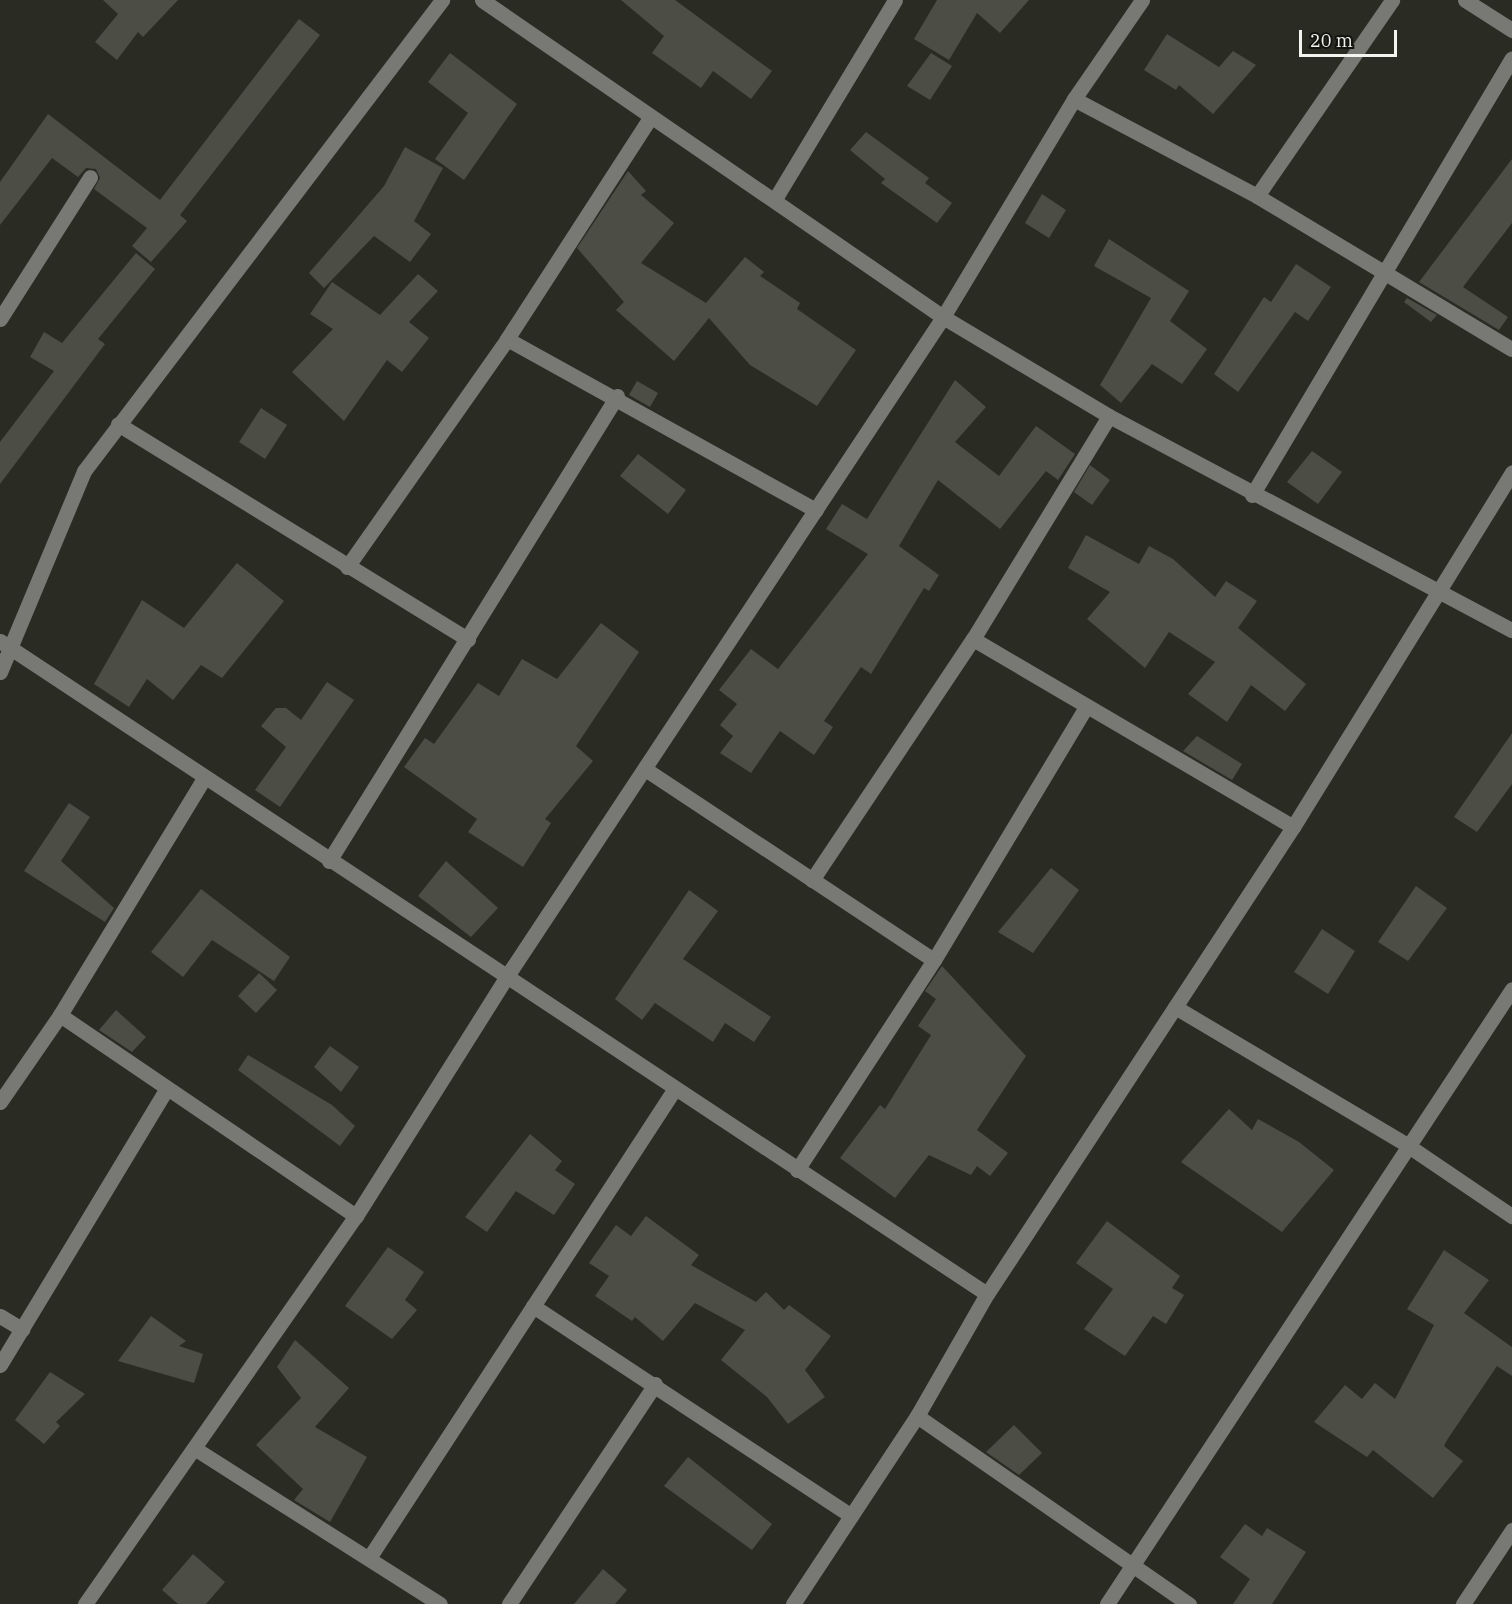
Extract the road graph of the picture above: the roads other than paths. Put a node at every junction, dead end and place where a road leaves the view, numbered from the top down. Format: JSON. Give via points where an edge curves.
{"nodes":[{"id":1,"x":442,"y":0,"type":"edge"},
{"id":2,"x":482,"y":0,"type":"edge"},
{"id":3,"x":895,"y":0,"type":"edge"},
{"id":4,"x":1142,"y":0,"type":"edge"},
{"id":5,"x":1392,"y":0,"type":"edge"},
{"id":6,"x":1465,"y":0,"type":"edge"},
{"id":7,"x":1512,"y":30,"type":"edge"},
{"id":8,"x":1512,"y":58,"type":"edge"},
{"id":9,"x":1074,"y":99,"type":"junction"},
{"id":10,"x":650,"y":118,"type":"junction"},
{"id":11,"x":90,"y":177,"type":"dead end"},
{"id":12,"x":1257,"y":196,"type":"junction"},
{"id":13,"x":775,"y":199,"type":"junction"},
{"id":14,"x":1383,"y":272,"type":"junction"},
{"id":15,"x":943,"y":317,"type":"junction"},
{"id":16,"x":0,"y":319,"type":"edge"},
{"id":17,"x":507,"y":339,"type":"junction"},
{"id":18,"x":1512,"y":349,"type":"edge"},
{"id":19,"x":617,"y":396,"type":"junction"},
{"id":20,"x":1109,"y":416,"type":"junction"},
{"id":21,"x":118,"y":424,"type":"junction"},
{"id":22,"x":1512,"y":472,"type":"edge"},
{"id":23,"x":1252,"y":495,"type":"junction"},
{"id":24,"x":816,"y":510,"type":"junction"},
{"id":25,"x":347,"y":567,"type":"junction"},
{"id":26,"x":1437,"y":591,"type":"junction"},
{"id":27,"x":1512,"y":630,"type":"edge"},
{"id":28,"x":468,"y":639,"type":"junction"},
{"id":29,"x":973,"y":639,"type":"junction"},
{"id":30,"x":6,"y":645,"type":"edge"},
{"id":31,"x":0,"y":672,"type":"edge"},
{"id":32,"x":1086,"y":707,"type":"junction"},
{"id":33,"x":645,"y":769,"type":"junction"},
{"id":34,"x":204,"y":778,"type":"junction"},
{"id":35,"x":1293,"y":827,"type":"junction"},
{"id":36,"x":329,"y":861,"type":"junction"},
{"id":37,"x":812,"y":880,"type":"junction"},
{"id":38,"x":934,"y":960,"type":"junction"},
{"id":39,"x":506,"y":979,"type":"junction"},
{"id":40,"x":1512,"y":989,"type":"edge"},
{"id":41,"x":1175,"y":1007,"type":"junction"},
{"id":42,"x":60,"y":1015,"type":"junction"},
{"id":43,"x":167,"y":1088,"type":"junction"},
{"id":44,"x":674,"y":1090,"type":"junction"},
{"id":45,"x":0,"y":1102,"type":"edge"},
{"id":46,"x":1407,"y":1145,"type":"junction"},
{"id":47,"x":797,"y":1170,"type":"junction"},
{"id":48,"x":356,"y":1216,"type":"junction"},
{"id":49,"x":1512,"y":1216,"type":"edge"},
{"id":50,"x":987,"y":1294,"type":"junction"},
{"id":51,"x":533,"y":1306,"type":"junction"},
{"id":52,"x":0,"y":1316,"type":"edge"},
{"id":53,"x":22,"y":1329,"type":"junction"},
{"id":54,"x":0,"y":1365,"type":"edge"},
{"id":55,"x":655,"y":1384,"type":"junction"},
{"id":56,"x":917,"y":1416,"type":"junction"},
{"id":57,"x":194,"y":1448,"type":"junction"},
{"id":58,"x":851,"y":1516,"type":"junction"},
{"id":59,"x":1512,"y":1530,"type":"edge"},
{"id":60,"x":369,"y":1558,"type":"junction"},
{"id":61,"x":1130,"y":1567,"type":"junction"},
{"id":62,"x":85,"y":1604,"type":"edge"},
{"id":63,"x":440,"y":1604,"type":"edge"},
{"id":64,"x":509,"y":1604,"type":"edge"},
{"id":65,"x":793,"y":1604,"type":"edge"},
{"id":66,"x":1107,"y":1604,"type":"edge"},
{"id":67,"x":1189,"y":1604,"type":"edge"},
{"id":68,"x":1463,"y":1604,"type":"edge"}],
"edges":[{"from":1,"to":21,"type":"street"},
{"from":2,"to":10,"type":"street"},
{"from":3,"to":13,"type":"street"},
{"from":4,"to":9,"type":"street"},
{"from":5,"to":12,"type":"street"},
{"from":6,"to":7,"type":"street"},
{"from":8,"to":14,"type":"street"},
{"from":9,"to":12,"type":"street"},
{"from":9,"to":15,"type":"street"},
{"from":10,"to":13,"type":"street"},
{"from":10,"to":17,"type":"street"},
{"from":11,"to":16,"type":"street"},
{"from":12,"to":14,"type":"street"},
{"from":13,"to":15,"type":"street"},
{"from":14,"to":18,"type":"street"},
{"from":14,"to":23,"type":"street"},
{"from":15,"to":20,"type":"street"},
{"from":15,"to":24,"type":"street"},
{"from":17,"to":19,"type":"street"},
{"from":17,"to":25,"type":"street"},
{"from":19,"to":24,"type":"street"},
{"from":19,"to":28,"type":"street"},
{"from":20,"to":23,"type":"street"},
{"from":20,"to":29,"type":"street"},
{"from":21,"to":25,"type":"street"},
{"from":21,"to":30,"type":"street","via":[[84,471]]},
{"from":22,"to":26,"type":"street"},
{"from":23,"to":26,"type":"street"},
{"from":24,"to":33,"type":"street"},
{"from":25,"to":28,"type":"street"},
{"from":26,"to":27,"type":"street"},
{"from":26,"to":35,"type":"street"},
{"from":28,"to":36,"type":"street"},
{"from":29,"to":32,"type":"street"},
{"from":29,"to":37,"type":"street"},
{"from":30,"to":31,"type":"street"},
{"from":30,"to":34,"type":"street"},
{"from":32,"to":35,"type":"street"},
{"from":32,"to":38,"type":"street"},
{"from":33,"to":37,"type":"street"},
{"from":33,"to":39,"type":"street"},
{"from":34,"to":36,"type":"street"},
{"from":34,"to":42,"type":"street"},
{"from":35,"to":41,"type":"street"},
{"from":36,"to":39,"type":"street"},
{"from":37,"to":38,"type":"street"},
{"from":38,"to":47,"type":"street"},
{"from":39,"to":44,"type":"street"},
{"from":39,"to":48,"type":"street"},
{"from":40,"to":46,"type":"street"},
{"from":41,"to":46,"type":"street"},
{"from":41,"to":50,"type":"street"},
{"from":42,"to":43,"type":"street"},
{"from":42,"to":45,"type":"street"},
{"from":43,"to":48,"type":"street"},
{"from":43,"to":53,"type":"street"},
{"from":44,"to":47,"type":"street"},
{"from":44,"to":51,"type":"street"},
{"from":46,"to":49,"type":"street"},
{"from":46,"to":61,"type":"street"},
{"from":47,"to":50,"type":"street"},
{"from":48,"to":57,"type":"street"},
{"from":50,"to":56,"type":"street"},
{"from":51,"to":55,"type":"street"},
{"from":51,"to":60,"type":"street"},
{"from":52,"to":53,"type":"street"},
{"from":53,"to":54,"type":"street"},
{"from":55,"to":58,"type":"street"},
{"from":55,"to":64,"type":"street"},
{"from":56,"to":58,"type":"street"},
{"from":56,"to":61,"type":"street"},
{"from":57,"to":60,"type":"street"},
{"from":57,"to":62,"type":"street"},
{"from":58,"to":65,"type":"street"},
{"from":59,"to":68,"type":"street"},
{"from":60,"to":63,"type":"street"},
{"from":61,"to":66,"type":"street"},
{"from":61,"to":67,"type":"street"}]}
